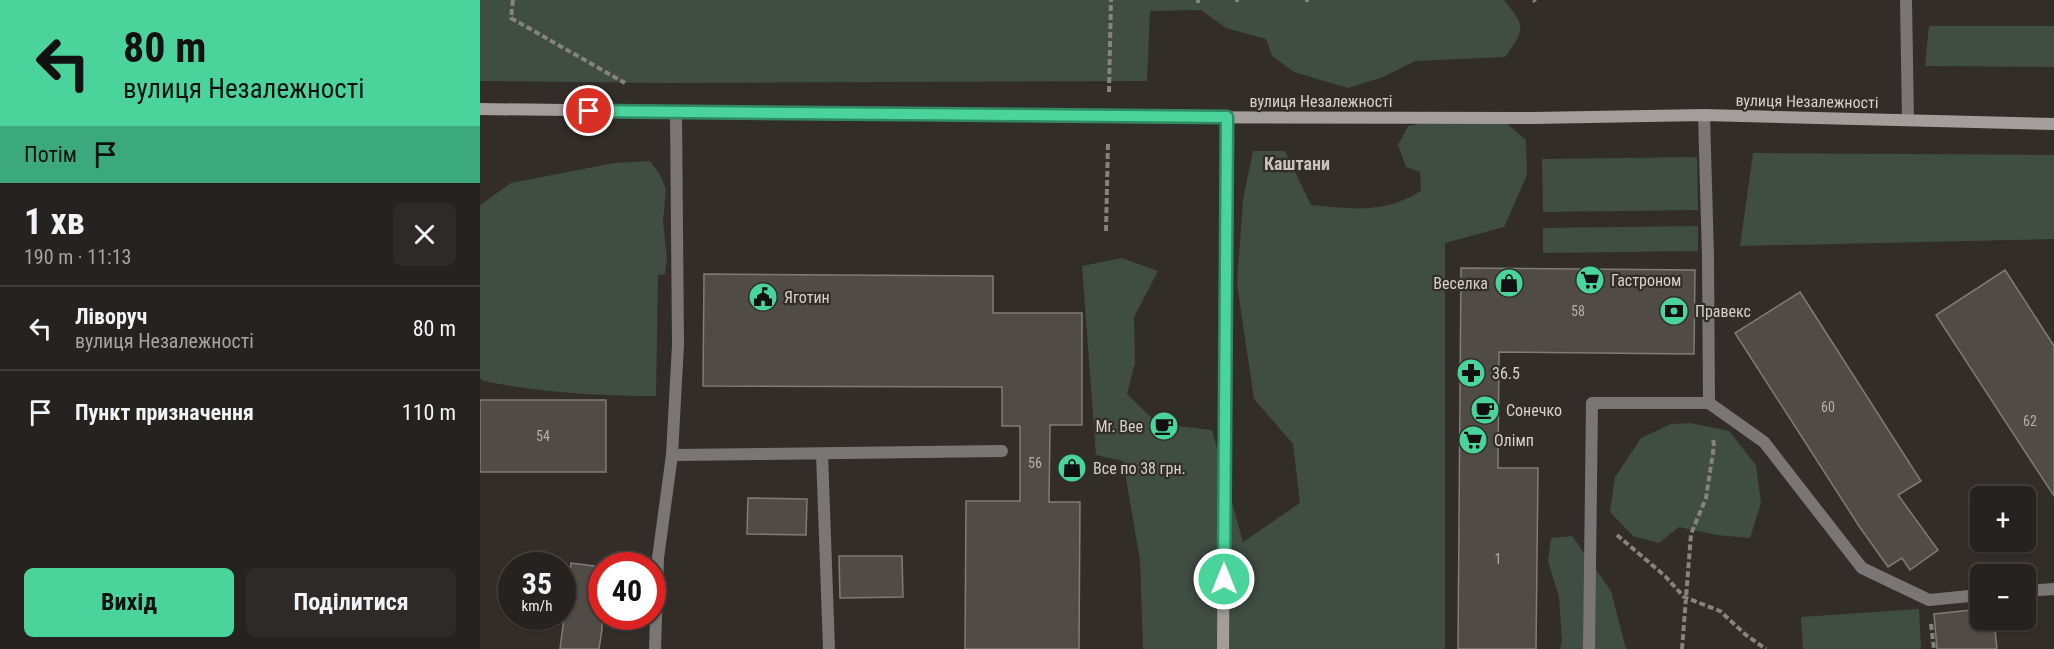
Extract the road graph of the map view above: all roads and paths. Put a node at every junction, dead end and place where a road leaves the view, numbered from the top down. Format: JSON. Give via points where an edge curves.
{"nodes":[{"id":1,"x":513,"y":0,"type":"edge"},
{"id":2,"x":1111,"y":0,"type":"edge"},
{"id":3,"x":1906,"y":0,"type":"edge"},
{"id":4,"x":635,"y":89,"type":"dead end"},
{"id":5,"x":480,"y":109,"type":"edge"},
{"id":6,"x":676,"y":113,"type":"junction"},
{"id":7,"x":1704,"y":115,"type":"junction"},
{"id":8,"x":1108,"y":117,"type":"junction"},
{"id":9,"x":1227,"y":117,"type":"junction"},
{"id":10,"x":1908,"y":120,"type":"junction"},
{"id":11,"x":2054,"y":124,"type":"edge"},
{"id":12,"x":1106,"y":231,"type":"dead end"},
{"id":13,"x":1708,"y":403,"type":"junction"},
{"id":14,"x":1002,"y":451,"type":"dead end"},
{"id":15,"x":822,"y":454,"type":"junction"},
{"id":16,"x":672,"y":455,"type":"junction"},
{"id":17,"x":1590,"y":509,"type":"junction"},
{"id":18,"x":2054,"y":589,"type":"edge"},
{"id":19,"x":2036,"y":590,"type":"edge"},
{"id":20,"x":1970,"y":596,"type":"edge"},
{"id":21,"x":1684,"y":597,"type":"junction"},
{"id":22,"x":655,"y":649,"type":"edge"},
{"id":23,"x":829,"y":649,"type":"edge"},
{"id":24,"x":1223,"y":649,"type":"edge"},
{"id":25,"x":1589,"y":649,"type":"edge"},
{"id":26,"x":1682,"y":649,"type":"edge"},
{"id":27,"x":1766,"y":649,"type":"edge"}],
"edges":[{"from":1,"to":4,"type":"path","via":[[511,18]]},
{"from":2,"to":8,"type":"path"},
{"from":3,"to":10,"type":"lane"},
{"from":5,"to":6,"type":"main road","name":"вулиця Незалежності"},
{"from":6,"to":8,"type":"main road","name":"вулиця Незалежності"},
{"from":6,"to":16,"type":"lane","via":[[678,345]]},
{"from":7,"to":9,"type":"main road","name":"вулиця Незалежності"},
{"from":7,"to":10,"type":"main road","name":"вулиця Незалежності"},
{"from":7,"to":13,"type":"lane"},
{"from":8,"to":9,"type":"main road","name":"вулиця Незалежності"},
{"from":8,"to":12,"type":"path"},
{"from":9,"to":24,"type":"main road"},
{"from":10,"to":11,"type":"main road","name":"вулиця Незалежності"},
{"from":13,"to":17,"type":"lane","via":[[1592,403]]},
{"from":13,"to":20,"type":"lane","via":[[1764,442],[1862,568],[1929,600]]},
{"from":13,"to":21,"type":"path","via":[[1714,446],[1706,498],[1691,534]]},
{"from":14,"to":15,"type":"lane"},
{"from":15,"to":16,"type":"lane"},
{"from":15,"to":23,"type":"lane"},
{"from":16,"to":22,"type":"lane","via":[[657,558]]},
{"from":17,"to":21,"type":"path"},
{"from":17,"to":25,"type":"lane"},
{"from":18,"to":19,"type":"lane"},
{"from":21,"to":26,"type":"path"},
{"from":21,"to":27,"type":"path","via":[[1720,611]]}]}
